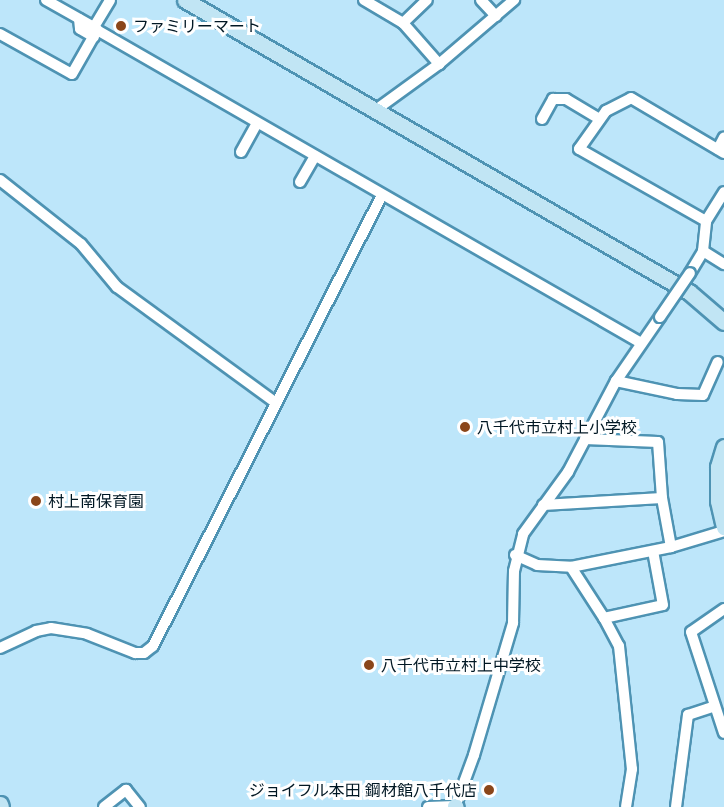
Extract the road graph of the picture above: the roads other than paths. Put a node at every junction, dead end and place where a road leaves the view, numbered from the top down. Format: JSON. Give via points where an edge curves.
{"nodes":[{"id":1,"x":46,"y":0,"type":"edge"},
{"id":2,"x":110,"y":0,"type":"edge"},
{"id":3,"x":184,"y":0,"type":"edge"},
{"id":4,"x":364,"y":0,"type":"edge"},
{"id":5,"x":427,"y":0,"type":"edge"},
{"id":6,"x":481,"y":0,"type":"edge"},
{"id":7,"x":514,"y":0,"type":"edge"},
{"id":8,"x":496,"y":16,"type":"junction"},
{"id":9,"x":79,"y":18,"type":"junction"},
{"id":10,"x":402,"y":22,"type":"junction"},
{"id":11,"x":0,"y":34,"type":"edge"},
{"id":12,"x":94,"y":37,"type":"junction"},
{"id":13,"x":439,"y":64,"type":"junction"},
{"id":14,"x":377,"y":109,"type":"junction"},
{"id":15,"x":542,"y":119,"type":"dead end"},
{"id":16,"x":599,"y":119,"type":"junction"},
{"id":17,"x":257,"y":123,"type":"junction"},
{"id":18,"x":724,"y":137,"type":"edge"},
{"id":19,"x":721,"y":151,"type":"edge"},
{"id":20,"x":241,"y":152,"type":"dead end"},
{"id":21,"x":315,"y":156,"type":"junction"},
{"id":22,"x":0,"y":180,"type":"edge"},
{"id":23,"x":300,"y":182,"type":"dead end"},
{"id":24,"x":724,"y":192,"type":"edge"},
{"id":25,"x":382,"y":195,"type":"junction"},
{"id":26,"x":706,"y":221,"type":"junction"},
{"id":27,"x":703,"y":251,"type":"junction"},
{"id":28,"x":724,"y":264,"type":"edge"},
{"id":29,"x":724,"y":322,"type":"edge"},
{"id":30,"x":641,"y":343,"type":"junction"},
{"id":31,"x":718,"y":362,"type":"dead end"},
{"id":32,"x":616,"y":381,"type":"junction"},
{"id":33,"x":276,"y":403,"type":"junction"},
{"id":34,"x":585,"y":438,"type":"junction"},
{"id":35,"x":724,"y":447,"type":"edge"},
{"id":36,"x":662,"y":498,"type":"junction"},
{"id":37,"x":543,"y":505,"type":"junction"},
{"id":38,"x":724,"y":529,"type":"edge"},
{"id":39,"x":671,"y":547,"type":"junction"},
{"id":40,"x":653,"y":551,"type":"junction"},
{"id":41,"x":515,"y":555,"type":"junction"},
{"id":42,"x":571,"y":567,"type":"junction"},
{"id":43,"x":724,"y":609,"type":"edge"},
{"id":44,"x":604,"y":618,"type":"junction"},
{"id":45,"x":0,"y":648,"type":"edge"},
{"id":46,"x":715,"y":706,"type":"junction"},
{"id":47,"x":724,"y":733,"type":"edge"},
{"id":48,"x":104,"y":807,"type":"edge"},
{"id":49,"x":140,"y":807,"type":"edge"},
{"id":50,"x":428,"y":807,"type":"edge"},
{"id":51,"x":455,"y":807,"type":"edge"},
{"id":52,"x":626,"y":807,"type":"edge"},
{"id":53,"x":676,"y":807,"type":"edge"}],
"edges":[{"from":1,"to":9,"type":"street"},
{"from":2,"to":9,"type":"street","via":[[94,27]]},
{"from":3,"to":14,"type":"street"},
{"from":4,"to":10,"type":"street"},
{"from":5,"to":10,"type":"street"},
{"from":6,"to":8,"type":"street"},
{"from":7,"to":8,"type":"street"},
{"from":8,"to":13,"type":"street"},
{"from":9,"to":12,"type":"street","via":[[80,29]]},
{"from":10,"to":13,"type":"street"},
{"from":11,"to":12,"type":"street","via":[[72,74]]},
{"from":12,"to":17,"type":"street","via":[[97,30]]},
{"from":13,"to":14,"type":"street"},
{"from":14,"to":29,"type":"street","via":[[689,292]]},
{"from":15,"to":16,"type":"street","via":[[554,99],[567,99]]},
{"from":16,"to":19,"type":"street","via":[[631,98]]},
{"from":16,"to":26,"type":"street","via":[[579,149]]},
{"from":17,"to":20,"type":"street"},
{"from":17,"to":21,"type":"street"},
{"from":18,"to":19,"type":"street"},
{"from":21,"to":23,"type":"street"},
{"from":21,"to":25,"type":"street"},
{"from":22,"to":33,"type":"street","via":[[81,244],[117,287]]},
{"from":24,"to":26,"type":"street"},
{"from":25,"to":30,"type":"street"},
{"from":25,"to":33,"type":"street"},
{"from":26,"to":27,"type":"street"},
{"from":27,"to":28,"type":"street"},
{"from":27,"to":30,"type":"street","bridge":true},
{"from":30,"to":32,"type":"street"},
{"from":31,"to":32,"type":"street","via":[[703,395],[677,394]]},
{"from":32,"to":34,"type":"street"},
{"from":33,"to":45,"type":"street","via":[[153,646],[135,653],[87,634],[51,628]]},
{"from":34,"to":36,"type":"street","via":[[658,442]]},
{"from":34,"to":37,"type":"street","via":[[568,472]]},
{"from":35,"to":38,"type":"street","via":[[718,467]]},
{"from":36,"to":37,"type":"street"},
{"from":36,"to":39,"type":"street"},
{"from":37,"to":41,"type":"street","via":[[522,534]]},
{"from":38,"to":39,"type":"street"},
{"from":39,"to":40,"type":"street"},
{"from":40,"to":42,"type":"street"},
{"from":40,"to":44,"type":"street","via":[[663,605]]},
{"from":41,"to":42,"type":"street","via":[[537,565]]},
{"from":41,"to":51,"type":"street","via":[[513,623]]},
{"from":42,"to":44,"type":"street"},
{"from":43,"to":46,"type":"street","via":[[691,632]]},
{"from":44,"to":52,"type":"street","via":[[619,646],[632,769]]},
{"from":46,"to":47,"type":"street"},
{"from":46,"to":53,"type":"street","via":[[688,715]]},
{"from":48,"to":49,"type":"street","via":[[126,790]]},
{"from":50,"to":51,"type":"street"}]}
